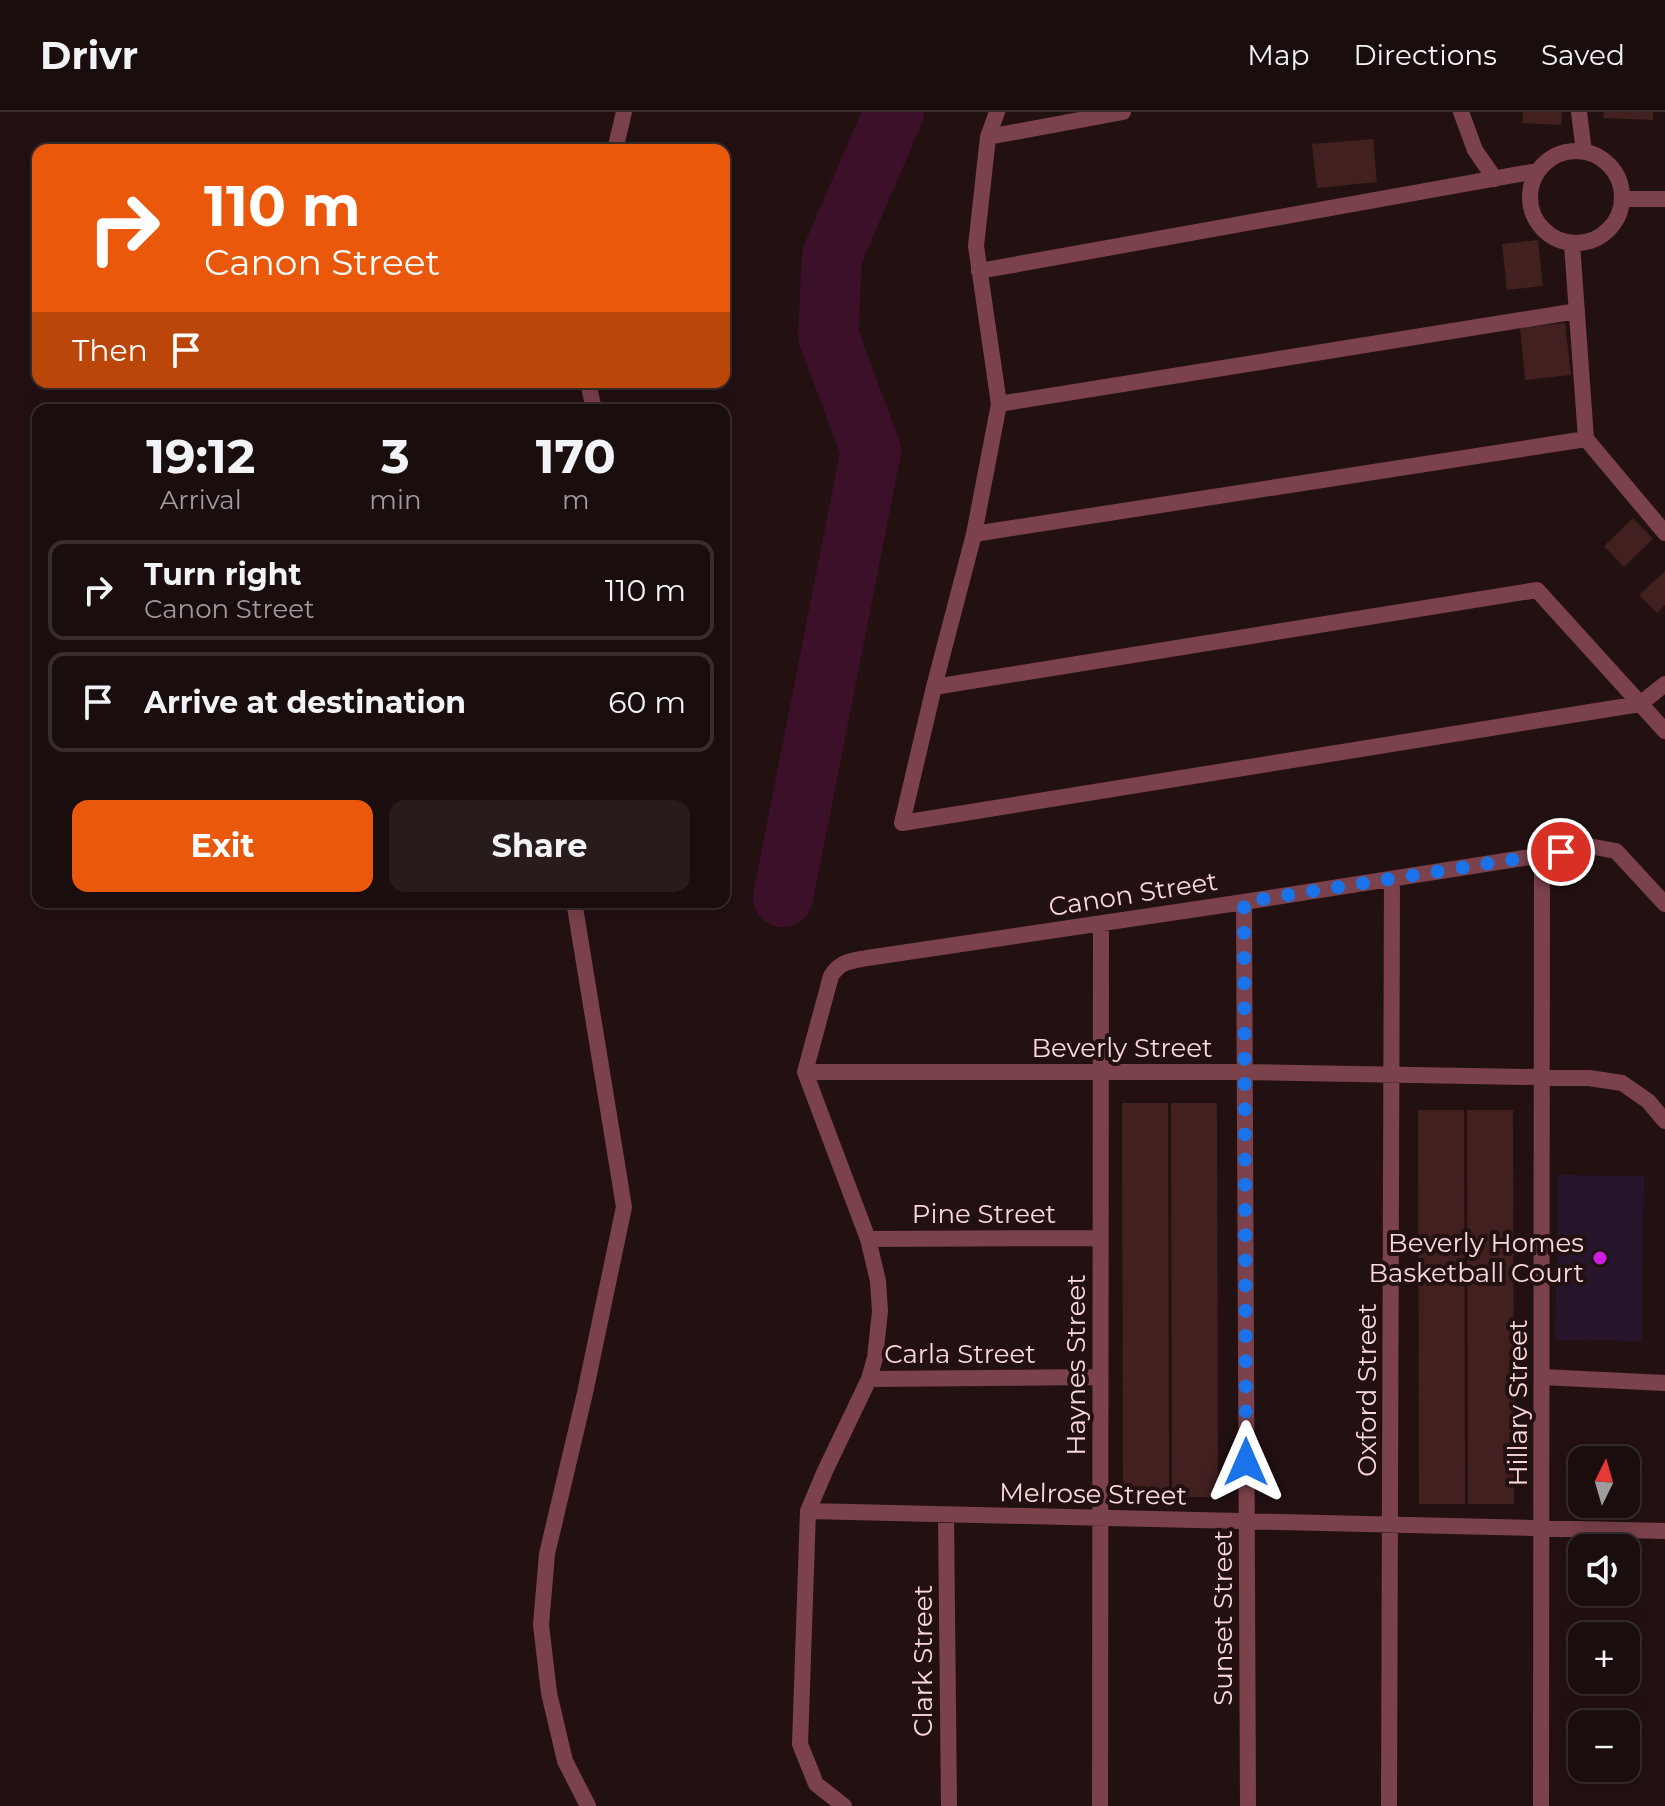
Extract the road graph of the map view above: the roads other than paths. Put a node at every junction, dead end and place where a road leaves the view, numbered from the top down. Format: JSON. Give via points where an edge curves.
{"nodes":[{"id":1,"x":624,"y":112,"type":"edge"},
{"id":2,"x":997,"y":112,"type":"edge"},
{"id":3,"x":1123,"y":112,"type":"edge"},
{"id":4,"x":1461,"y":112,"type":"edge"},
{"id":5,"x":1579,"y":112,"type":"edge"},
{"id":6,"x":988,"y":137,"type":"junction"},
{"id":7,"x":616,"y":144,"type":"edge"},
{"id":8,"x":1584,"y":152,"type":"junction"},
{"id":9,"x":1537,"y":171,"type":"junction"},
{"id":10,"x":1495,"y":179,"type":"junction"},
{"id":11,"x":1623,"y":199,"type":"junction"},
{"id":12,"x":1665,"y":199,"type":"edge"},
{"id":13,"x":1572,"y":244,"type":"junction"},
{"id":14,"x":979,"y":271,"type":"junction"},
{"id":15,"x":1577,"y":311,"type":"junction"},
{"id":16,"x":999,"y":404,"type":"junction"},
{"id":17,"x":1586,"y":439,"type":"junction"},
{"id":18,"x":1665,"y":533,"type":"edge"},
{"id":19,"x":974,"y":534,"type":"junction"},
{"id":20,"x":1665,"y":684,"type":"edge"},
{"id":21,"x":934,"y":687,"type":"junction"},
{"id":22,"x":1640,"y":704,"type":"junction"},
{"id":23,"x":1665,"y":731,"type":"edge"},
{"id":24,"x":1542,"y":855,"type":"junction"},
{"id":25,"x":1392,"y":879,"type":"junction"},
{"id":26,"x":1244,"y":902,"type":"junction"},
{"id":27,"x":1665,"y":904,"type":"edge"},
{"id":28,"x":575,"y":908,"type":"edge"},
{"id":29,"x":1101,"y":924,"type":"junction"},
{"id":30,"x":805,"y":1072,"type":"junction"},
{"id":31,"x":1101,"y":1072,"type":"junction"},
{"id":32,"x":1245,"y":1072,"type":"junction"},
{"id":33,"x":1392,"y":1075,"type":"junction"},
{"id":34,"x":1542,"y":1077,"type":"junction"},
{"id":35,"x":1665,"y":1121,"type":"edge"},
{"id":36,"x":1100,"y":1238,"type":"junction"},
{"id":37,"x":868,"y":1239,"type":"junction"},
{"id":38,"x":1100,"y":1377,"type":"junction"},
{"id":39,"x":1542,"y":1377,"type":"junction"},
{"id":40,"x":869,"y":1379,"type":"junction"},
{"id":41,"x":1665,"y":1383,"type":"edge"},
{"id":42,"x":808,"y":1511,"type":"junction"},
{"id":43,"x":946,"y":1515,"type":"junction"},
{"id":44,"x":1100,"y":1518,"type":"junction"},
{"id":45,"x":1246,"y":1522,"type":"junction"},
{"id":46,"x":1390,"y":1525,"type":"junction"},
{"id":47,"x":1542,"y":1529,"type":"junction"},
{"id":48,"x":1665,"y":1531,"type":"edge"},
{"id":49,"x":588,"y":1806,"type":"edge"},
{"id":50,"x":844,"y":1806,"type":"edge"},
{"id":51,"x":949,"y":1806,"type":"edge"},
{"id":52,"x":1100,"y":1806,"type":"edge"},
{"id":53,"x":1248,"y":1806,"type":"edge"},
{"id":54,"x":1389,"y":1806,"type":"edge"},
{"id":55,"x":1541,"y":1806,"type":"edge"}],
"edges":[{"from":1,"to":7,"type":"street"},
{"from":2,"to":6,"type":"street"},
{"from":3,"to":6,"type":"street"},
{"from":4,"to":10,"type":"street","via":[[1475,150]]},
{"from":5,"to":8,"type":"street"},
{"from":6,"to":14,"type":"street","via":[[976,246]]},
{"from":8,"to":9,"type":"street","via":[[1557,154]]},
{"from":8,"to":11,"type":"street","via":[[1607,163]]},
{"from":9,"to":10,"type":"street"},
{"from":9,"to":13,"type":"street","via":[[1530,186],[1533,218],[1556,240]]},
{"from":10,"to":14,"type":"street"},
{"from":11,"to":12,"type":"street"},
{"from":11,"to":13,"type":"street","via":[[1612,227],[1587,243]]},
{"from":13,"to":15,"type":"street"},
{"from":14,"to":16,"type":"street"},
{"from":15,"to":16,"type":"street"},
{"from":15,"to":17,"type":"street"},
{"from":16,"to":19,"type":"street"},
{"from":17,"to":18,"type":"street"},
{"from":17,"to":19,"type":"street"},
{"from":19,"to":21,"type":"street"},
{"from":20,"to":22,"type":"street"},
{"from":21,"to":22,"type":"street","via":[[1537,590]]},
{"from":21,"to":22,"type":"street","via":[[902,823]]},
{"from":22,"to":23,"type":"street"},
{"from":24,"to":25,"type":"street","name":"Canon Street"},
{"from":24,"to":27,"type":"street","name":"Canon Street","via":[[1594,847],[1616,851]]},
{"from":24,"to":34,"type":"street","name":"Hillary Street"},
{"from":25,"to":26,"type":"street","name":"Canon Street"},
{"from":25,"to":33,"type":"street","name":"Oxford Street"},
{"from":26,"to":29,"type":"street","name":"Canon Street"},
{"from":26,"to":32,"type":"street","name":"Sunset Street"},
{"from":28,"to":49,"type":"street","via":[[624,1207],[547,1554],[541,1625],[565,1761]]},
{"from":29,"to":30,"type":"street","name":"Canon Street","via":[[867,958],[837,967]]},
{"from":29,"to":31,"type":"street","name":"Haynes Street"},
{"from":30,"to":31,"type":"street","name":"Beverly Street"},
{"from":30,"to":37,"type":"street"},
{"from":31,"to":32,"type":"street","name":"Beverly Street"},
{"from":31,"to":36,"type":"street","name":"Haynes Street"},
{"from":32,"to":33,"type":"street","name":"Beverly Street"},
{"from":32,"to":45,"type":"street","name":"Sunset Street"},
{"from":33,"to":34,"type":"street","name":"Beverly Street"},
{"from":33,"to":46,"type":"street","name":"Oxford Street"},
{"from":34,"to":35,"type":"street","name":"Beverly Street","via":[[1622,1083]]},
{"from":34,"to":39,"type":"street","name":"Hillary Street"},
{"from":36,"to":37,"type":"street","name":"Pine Street"},
{"from":36,"to":38,"type":"street","name":"Haynes Street"},
{"from":37,"to":40,"type":"street","via":[[880,1311]]},
{"from":38,"to":40,"type":"street","name":"Carla Street"},
{"from":38,"to":44,"type":"street","name":"Haynes Street"},
{"from":39,"to":41,"type":"street"},
{"from":39,"to":47,"type":"street","name":"Hillary Street"},
{"from":40,"to":42,"type":"street"},
{"from":42,"to":43,"type":"street","name":"Melrose Street"},
{"from":42,"to":50,"type":"street","via":[[800,1744],[816,1784]]},
{"from":43,"to":44,"type":"street","name":"Melrose Street"},
{"from":43,"to":51,"type":"street","name":"Clark Street"},
{"from":44,"to":45,"type":"street","name":"Melrose Street"},
{"from":44,"to":52,"type":"street","name":"Haynes Street"},
{"from":45,"to":46,"type":"street","name":"Melrose Street"},
{"from":45,"to":53,"type":"street","name":"Sunset Street"},
{"from":46,"to":47,"type":"street","name":"Melrose Street"},
{"from":46,"to":54,"type":"street","name":"Oxford Street"},
{"from":47,"to":48,"type":"street","name":"Melrose Street"},
{"from":47,"to":55,"type":"street","name":"Hillary Street"}]}
